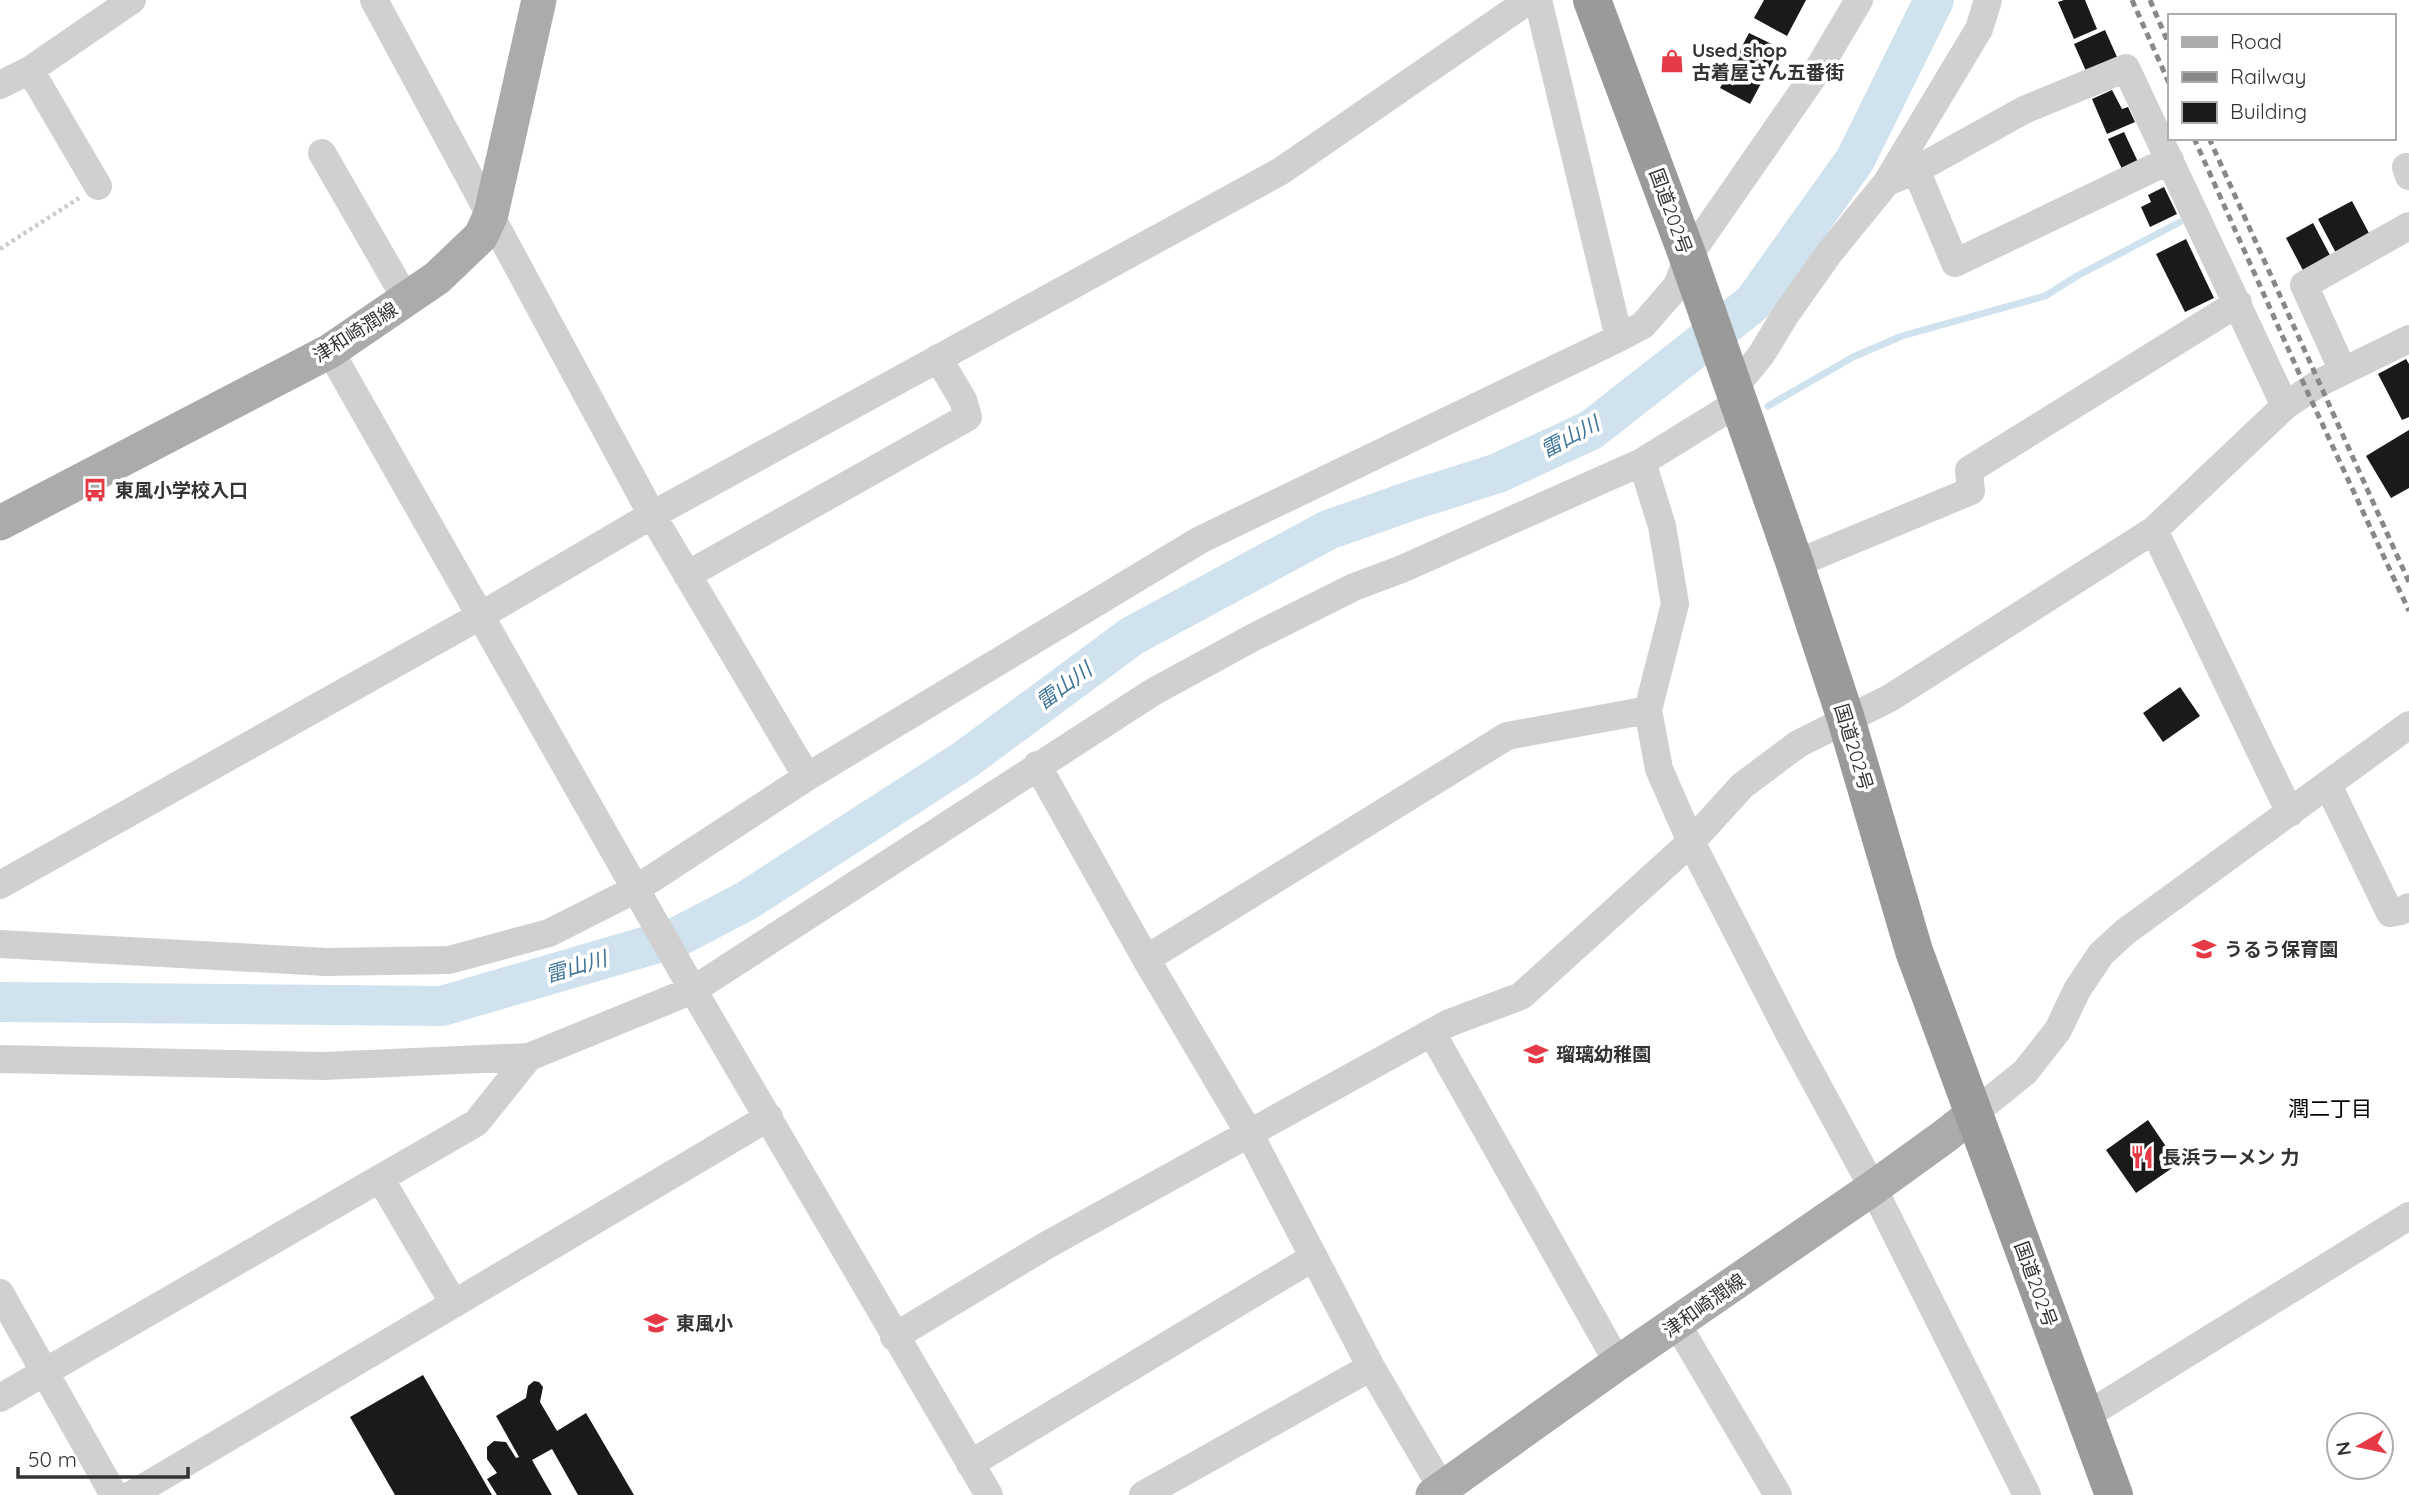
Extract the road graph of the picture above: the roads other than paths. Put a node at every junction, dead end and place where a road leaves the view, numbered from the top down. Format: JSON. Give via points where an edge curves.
{"nodes":[{"id":1,"x":374,"y":0,"type":"edge"},
{"id":2,"x":539,"y":0,"type":"edge"},
{"id":3,"x":1529,"y":0,"type":"edge"},
{"id":4,"x":1538,"y":0,"type":"edge"},
{"id":5,"x":1592,"y":0,"type":"edge"},
{"id":6,"x":1859,"y":0,"type":"edge"},
{"id":7,"x":1988,"y":0,"type":"edge"},
{"id":8,"x":115,"y":5,"type":"edge"},
{"id":9,"x":30,"y":70,"type":"junction"},
{"id":10,"x":0,"y":85,"type":"edge"},
{"id":11,"x":322,"y":153,"type":"dead end"},
{"id":12,"x":2170,"y":160,"type":"junction"},
{"id":13,"x":1916,"y":170,"type":"junction"},
{"id":14,"x":1886,"y":182,"type":"junction"},
{"id":15,"x":98,"y":186,"type":"road end"},
{"id":16,"x":491,"y":214,"type":"junction"},
{"id":17,"x":2409,"y":226,"type":"edge"},
{"id":18,"x":1688,"y":257,"type":"junction"},
{"id":19,"x":406,"y":299,"type":"junction"},
{"id":20,"x":2238,"y":303,"type":"junction"},
{"id":21,"x":1619,"y":338,"type":"junction"},
{"id":22,"x":2409,"y":339,"type":"edge"},
{"id":23,"x":330,"y":351,"type":"junction"},
{"id":24,"x":938,"y":358,"type":"junction"},
{"id":25,"x":2343,"y":371,"type":"junction"},
{"id":26,"x":1733,"y":385,"type":"junction"},
{"id":27,"x":2285,"y":406,"type":"junction"},
{"id":28,"x":1642,"y":462,"type":"junction"},
{"id":29,"x":652,"y":515,"type":"junction"},
{"id":30,"x":0,"y":523,"type":"edge"},
{"id":31,"x":2154,"y":530,"type":"junction"},
{"id":32,"x":1795,"y":564,"type":"junction"},
{"id":33,"x":687,"y":575,"type":"junction"},
{"id":34,"x":480,"y":616,"type":"junction"},
{"id":35,"x":1648,"y":710,"type":"junction"},
{"id":36,"x":1846,"y":719,"type":"junction"},
{"id":37,"x":2409,"y":724,"type":"edge"},
{"id":38,"x":1037,"y":765,"type":"junction"},
{"id":39,"x":807,"y":777,"type":"junction"},
{"id":40,"x":2328,"y":785,"type":"junction"},
{"id":41,"x":2290,"y":813,"type":"junction"},
{"id":42,"x":1691,"y":842,"type":"junction"},
{"id":43,"x":0,"y":885,"type":"edge"},
{"id":44,"x":636,"y":889,"type":"junction"},
{"id":45,"x":2409,"y":907,"type":"edge"},
{"id":46,"x":0,"y":944,"type":"edge"},
{"id":47,"x":1146,"y":959,"type":"junction"},
{"id":48,"x":693,"y":990,"type":"junction"},
{"id":49,"x":1432,"y":1033,"type":"junction"},
{"id":50,"x":529,"y":1056,"type":"junction"},
{"id":51,"x":0,"y":1059,"type":"edge"},
{"id":52,"x":1974,"y":1113,"type":"junction"},
{"id":53,"x":769,"y":1117,"type":"junction"},
{"id":54,"x":1249,"y":1133,"type":"junction"},
{"id":55,"x":380,"y":1178,"type":"junction"},
{"id":56,"x":1873,"y":1188,"type":"junction"},
{"id":57,"x":2409,"y":1216,"type":"edge"},
{"id":58,"x":1314,"y":1257,"type":"junction"},
{"id":59,"x":0,"y":1293,"type":"edge"},
{"id":60,"x":454,"y":1304,"type":"junction"},
{"id":61,"x":1677,"y":1324,"type":"junction"},
{"id":62,"x":894,"y":1337,"type":"junction"},
{"id":63,"x":1618,"y":1363,"type":"junction"},
{"id":64,"x":1371,"y":1367,"type":"junction"},
{"id":65,"x":45,"y":1372,"type":"junction"},
{"id":66,"x":0,"y":1398,"type":"edge"},
{"id":67,"x":2084,"y":1418,"type":"junction"},
{"id":68,"x":970,"y":1464,"type":"junction"},
{"id":69,"x":1441,"y":1493,"type":"edge"},
{"id":70,"x":114,"y":1495,"type":"edge"},
{"id":71,"x":131,"y":1495,"type":"edge"},
{"id":72,"x":989,"y":1495,"type":"edge"},
{"id":73,"x":1143,"y":1495,"type":"edge"},
{"id":74,"x":1777,"y":1495,"type":"edge"},
{"id":75,"x":2028,"y":1495,"type":"edge"},
{"id":76,"x":2114,"y":1495,"type":"edge"}],
"edges":[{"from":1,"to":16,"type":"street"},
{"from":2,"to":16,"type":"main road","name":"津和崎潤線"},
{"from":3,"to":24,"type":"street","via":[[1281,171]]},
{"from":4,"to":21,"type":"street"},
{"from":5,"to":18,"type":"highway","name":"国道202号"},
{"from":6,"to":18,"type":"street","via":[[1817,71]]},
{"from":7,"to":14,"type":"street","via":[[1979,29]]},
{"from":8,"to":9,"type":"street"},
{"from":9,"to":10,"type":"street"},
{"from":9,"to":15,"type":"street"},
{"from":11,"to":19,"type":"street"},
{"from":12,"to":13,"type":"street","via":[[2126,68],[2024,110]]},
{"from":12,"to":13,"type":"street","via":[[1955,263]]},
{"from":12,"to":20,"type":"street"},
{"from":13,"to":14,"type":"street"},
{"from":14,"to":26,"type":"street","via":[[1830,252],[1761,355]]},
{"from":16,"to":19,"type":"main road","name":"津和崎潤線","via":[[481,236],[438,278]]},
{"from":16,"to":29,"type":"street"},
{"from":17,"to":25,"type":"street","via":[[2304,285]]},
{"from":18,"to":21,"type":"street","via":[[1677,286],[1643,325]]},
{"from":18,"to":26,"type":"highway","name":"国道202号"},
{"from":19,"to":23,"type":"main road","name":"津和崎潤線"},
{"from":20,"to":27,"type":"street"},
{"from":20,"to":32,"type":"street","via":[[1969,470],[1971,491]]},
{"from":21,"to":39,"type":"street","via":[[1200,540]]},
{"from":22,"to":25,"type":"street"},
{"from":23,"to":30,"type":"main road","name":"津和崎潤線"},
{"from":23,"to":34,"type":"street"},
{"from":24,"to":29,"type":"street"},
{"from":24,"to":33,"type":"street","via":[[968,417]]},
{"from":25,"to":27,"type":"street"},
{"from":26,"to":28,"type":"street"},
{"from":26,"to":32,"type":"highway","name":"国道202号"},
{"from":27,"to":31,"type":"street"},
{"from":28,"to":35,"type":"street","via":[[1662,526],[1675,604]]},
{"from":28,"to":38,"type":"street","via":[[1354,587],[1254,637],[1153,692]]},
{"from":29,"to":33,"type":"street"},
{"from":29,"to":34,"type":"street"},
{"from":31,"to":36,"type":"street","via":[[1890,698]]},
{"from":31,"to":41,"type":"street"},
{"from":32,"to":36,"type":"highway","name":"国道202号"},
{"from":33,"to":39,"type":"street"},
{"from":34,"to":43,"type":"street"},
{"from":34,"to":44,"type":"street"},
{"from":35,"to":42,"type":"street","via":[[1659,769]]},
{"from":35,"to":47,"type":"street","via":[[1507,736]]},
{"from":36,"to":42,"type":"street","via":[[1798,744],[1742,786]]},
{"from":36,"to":52,"type":"highway","name":"国道202号","via":[[1914,951]]},
{"from":37,"to":40,"type":"street"},
{"from":38,"to":47,"type":"street"},
{"from":38,"to":48,"type":"street"},
{"from":39,"to":44,"type":"street"},
{"from":40,"to":41,"type":"street"},
{"from":40,"to":45,"type":"street","via":[[2390,913]]},
{"from":41,"to":52,"type":"street","via":[[2101,954],[2058,1030],[2025,1072]]},
{"from":42,"to":49,"type":"street","via":[[1521,996]]},
{"from":42,"to":56,"type":"street"},
{"from":44,"to":46,"type":"street","via":[[549,933],[450,960],[326,962]]},
{"from":44,"to":48,"type":"street"},
{"from":47,"to":54,"type":"street"},
{"from":48,"to":50,"type":"street"},
{"from":48,"to":53,"type":"street"},
{"from":49,"to":54,"type":"street"},
{"from":49,"to":63,"type":"street"},
{"from":50,"to":51,"type":"street","via":[[323,1066]]},
{"from":50,"to":55,"type":"street","via":[[476,1123]]},
{"from":52,"to":56,"type":"main road","name":"津和崎潤線"},
{"from":52,"to":67,"type":"highway","name":"国道202号"},
{"from":53,"to":60,"type":"street"},
{"from":53,"to":62,"type":"street"},
{"from":54,"to":58,"type":"street"},
{"from":54,"to":62,"type":"street","via":[[1047,1245]]},
{"from":55,"to":60,"type":"street"},
{"from":55,"to":65,"type":"street"},
{"from":56,"to":61,"type":"main road","name":"津和崎潤線"},
{"from":56,"to":75,"type":"street"},
{"from":57,"to":67,"type":"street"},
{"from":58,"to":64,"type":"street"},
{"from":58,"to":68,"type":"street"},
{"from":59,"to":65,"type":"street"},
{"from":60,"to":71,"type":"street"},
{"from":61,"to":63,"type":"main road","name":"津和崎潤線"},
{"from":61,"to":74,"type":"street"},
{"from":62,"to":68,"type":"street"},
{"from":63,"to":69,"type":"main road","name":"津和崎潤線"},
{"from":64,"to":69,"type":"street"},
{"from":64,"to":73,"type":"street"},
{"from":65,"to":66,"type":"street"},
{"from":65,"to":70,"type":"street"},
{"from":67,"to":76,"type":"highway","name":"国道202号"},
{"from":68,"to":72,"type":"street"}]}
